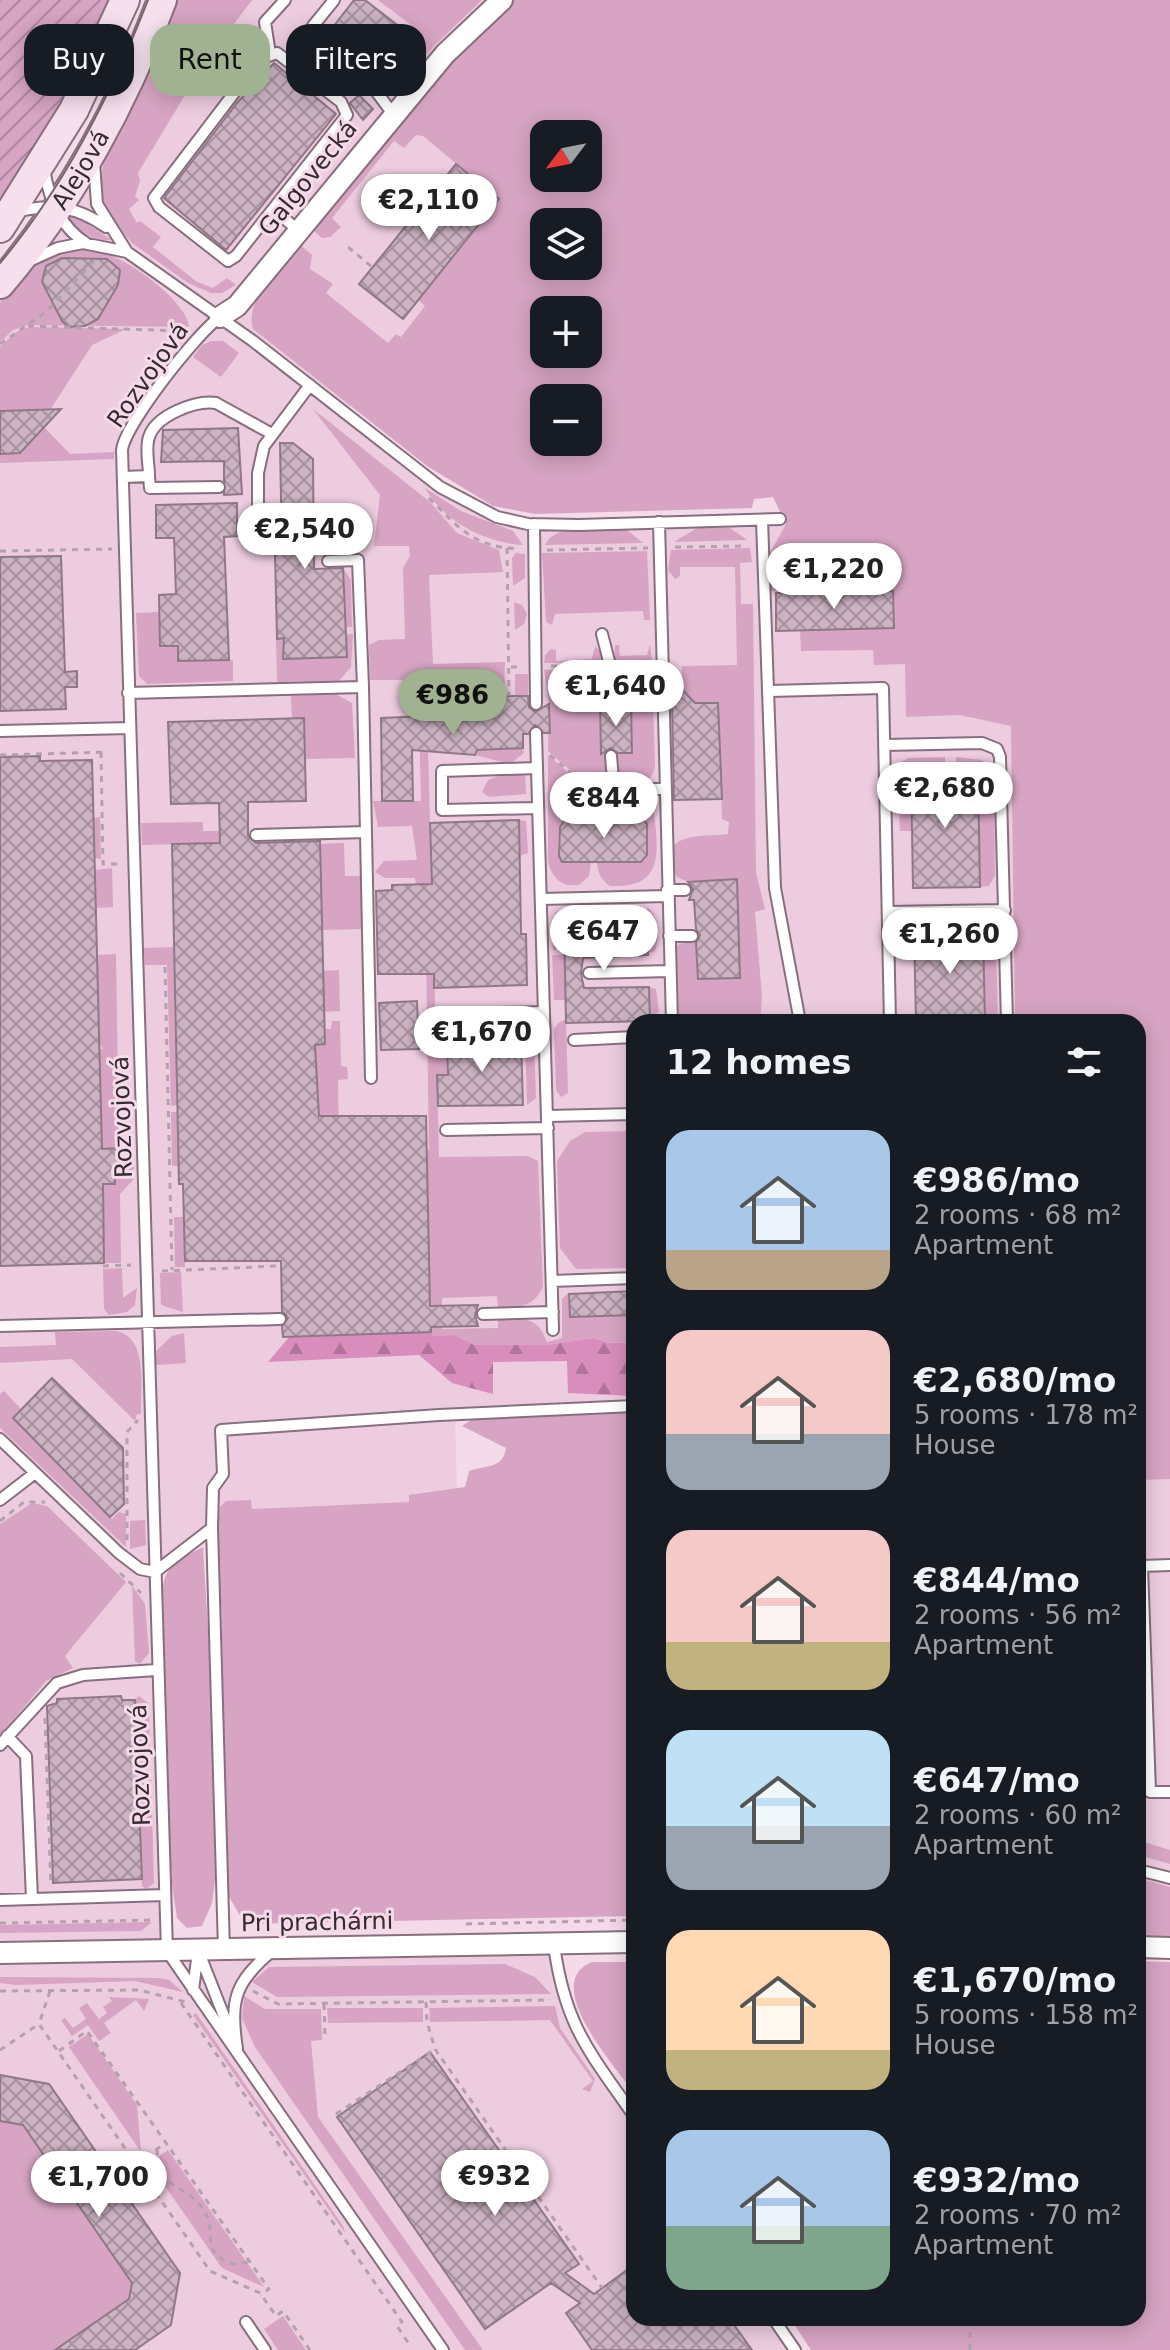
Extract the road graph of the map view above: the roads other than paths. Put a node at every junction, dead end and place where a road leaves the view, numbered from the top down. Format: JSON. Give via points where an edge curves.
{"nodes":[{"id":1,"x":125,"y":0,"type":"edge"},
{"id":2,"x":162,"y":0,"type":"edge"},
{"id":3,"x":285,"y":0,"type":"edge"},
{"id":4,"x":334,"y":0,"type":"edge"},
{"id":5,"x":502,"y":0,"type":"edge"},
{"id":6,"x":265,"y":24,"type":"edge"},
{"id":7,"x":270,"y":54,"type":"edge"},
{"id":8,"x":232,"y":96,"type":"edge"},
{"id":9,"x":393,"y":114,"type":"junction"},
{"id":10,"x":97,"y":141,"type":"junction"},
{"id":11,"x":45,"y":159,"type":"junction"},
{"id":12,"x":55,"y":207,"type":"junction"},
{"id":13,"x":273,"y":209,"type":"junction"},
{"id":14,"x":5,"y":221,"type":"edge"},
{"id":15,"x":111,"y":231,"type":"junction"},
{"id":16,"x":299,"y":231,"type":"junction"},
{"id":17,"x":88,"y":244,"type":"junction"},
{"id":18,"x":127,"y":252,"type":"junction"},
{"id":19,"x":5,"y":278,"type":"edge"},
{"id":20,"x":220,"y":317,"type":"junction"},
{"id":21,"x":310,"y":385,"type":"junction"},
{"id":22,"x":272,"y":434,"type":"junction"},
{"id":23,"x":149,"y":476,"type":"junction"},
{"id":24,"x":123,"y":477,"type":"junction"},
{"id":25,"x":219,"y":487,"type":"dead end"},
{"id":26,"x":780,"y":519,"type":"dead end"},
{"id":27,"x":762,"y":520,"type":"junction"},
{"id":28,"x":659,"y":522,"type":"junction"},
{"id":29,"x":534,"y":524,"type":"junction"},
{"id":30,"x":258,"y":530,"type":"dead end"},
{"id":31,"x":328,"y":561,"type":"dead end"},
{"id":32,"x":602,"y":634,"type":"dead end"},
{"id":33,"x":363,"y":687,"type":"junction"},
{"id":34,"x":770,"y":691,"type":"junction"},
{"id":35,"x":128,"y":693,"type":"junction"},
{"id":36,"x":611,"y":700,"type":"dead end"},
{"id":37,"x":536,"y":704,"type":"dead end"},
{"id":38,"x":130,"y":728,"type":"junction"},
{"id":39,"x":0,"y":731,"type":"edge"},
{"id":40,"x":536,"y":738,"type":"road end"},
{"id":41,"x":884,"y":745,"type":"junction"},
{"id":42,"x":611,"y":756,"type":"dead end"},
{"id":43,"x":537,"y":768,"type":"junction"},
{"id":44,"x":665,"y":789,"type":"junction"},
{"id":45,"x":538,"y":808,"type":"junction"},
{"id":46,"x":366,"y":832,"type":"junction"},
{"id":47,"x":256,"y":835,"type":"dead end"},
{"id":48,"x":685,"y":890,"type":"dead end"},
{"id":49,"x":667,"y":893,"type":"junction"},
{"id":50,"x":541,"y":899,"type":"junction"},
{"id":51,"x":1005,"y":910,"type":"junction"},
{"id":52,"x":888,"y":912,"type":"junction"},
{"id":53,"x":669,"y":936,"type":"junction"},
{"id":54,"x":692,"y":936,"type":"dead end"},
{"id":55,"x":670,"y":971,"type":"junction"},
{"id":56,"x":589,"y":973,"type":"dead end"},
{"id":57,"x":544,"y":1012,"type":"junction"},
{"id":58,"x":443,"y":1014,"type":"dead end"},
{"id":59,"x":672,"y":1014,"type":"edge"},
{"id":60,"x":799,"y":1014,"type":"edge"},
{"id":61,"x":890,"y":1014,"type":"edge"},
{"id":62,"x":1007,"y":1014,"type":"edge"},
{"id":63,"x":626,"y":1037,"type":"edge"},
{"id":64,"x":574,"y":1040,"type":"dead end"},
{"id":65,"x":371,"y":1078,"type":"dead end"},
{"id":66,"x":626,"y":1114,"type":"edge"},
{"id":67,"x":548,"y":1116,"type":"junction"},
{"id":68,"x":548,"y":1128,"type":"junction"},
{"id":69,"x":446,"y":1130,"type":"dead end"},
{"id":70,"x":626,"y":1278,"type":"edge"},
{"id":71,"x":552,"y":1281,"type":"junction"},
{"id":72,"x":553,"y":1312,"type":"junction"},
{"id":73,"x":483,"y":1314,"type":"dead end"},
{"id":74,"x":280,"y":1319,"type":"dead end"},
{"id":75,"x":149,"y":1322,"type":"junction"},
{"id":76,"x":0,"y":1326,"type":"edge"},
{"id":77,"x":553,"y":1330,"type":"dead end"},
{"id":78,"x":626,"y":1406,"type":"edge"},
{"id":79,"x":0,"y":1439,"type":"edge"},
{"id":80,"x":35,"y":1473,"type":"junction"},
{"id":81,"x":0,"y":1500,"type":"edge"},
{"id":82,"x":212,"y":1528,"type":"junction"},
{"id":83,"x":1170,"y":1565,"type":"edge"},
{"id":84,"x":1146,"y":1566,"type":"edge"},
{"id":85,"x":155,"y":1572,"type":"junction"},
{"id":86,"x":156,"y":1670,"type":"junction"},
{"id":87,"x":1146,"y":1679,"type":"edge"},
{"id":88,"x":3,"y":1740,"type":"edge"},
{"id":89,"x":1170,"y":1792,"type":"edge"},
{"id":90,"x":1146,"y":1872,"type":"edge"},
{"id":91,"x":1170,"y":1878,"type":"edge"},
{"id":92,"x":165,"y":1895,"type":"junction"},
{"id":93,"x":32,"y":1899,"type":"junction"},
{"id":94,"x":0,"y":1900,"type":"edge"},
{"id":95,"x":626,"y":1942,"type":"edge"},
{"id":96,"x":554,"y":1945,"type":"junction"},
{"id":97,"x":1146,"y":1947,"type":"edge"},
{"id":98,"x":1170,"y":1948,"type":"edge"},
{"id":99,"x":275,"y":1949,"type":"junction"},
{"id":100,"x":198,"y":1950,"type":"junction"},
{"id":101,"x":224,"y":1950,"type":"junction"},
{"id":102,"x":167,"y":1951,"type":"junction"},
{"id":103,"x":0,"y":1953,"type":"edge"},
{"id":104,"x":194,"y":1994,"type":"junction"},
{"id":105,"x":237,"y":2051,"type":"junction"},
{"id":106,"x":626,"y":2104,"type":"edge"},
{"id":107,"x":246,"y":2322,"type":"dead end"},
{"id":108,"x":778,"y":2326,"type":"edge"},
{"id":109,"x":265,"y":2350,"type":"edge"},
{"id":110,"x":443,"y":2350,"type":"edge"},
{"id":111,"x":795,"y":2350,"type":"edge"}],
"edges":[{"from":1,"to":11,"type":"street","name":"Alejová","via":[[96,68]]},
{"from":2,"to":10,"type":"street","name":"Alejová"},
{"from":3,"to":6,"type":"lane"},
{"from":4,"to":9,"type":"lane","via":[[313,26],[349,55]]},
{"from":5,"to":9,"type":"street","name":"Galgovecká"},
{"from":7,"to":13,"type":"lane","via":[[284,56],[341,102],[347,115]]},
{"from":8,"to":13,"type":"lane","via":[[154,198],[228,261]]},
{"from":9,"to":16,"type":"street","name":"Galgovecká"},
{"from":10,"to":12,"type":"street","name":"Alejová"},
{"from":10,"to":15,"type":"lane","via":[[94,191]]},
{"from":11,"to":12,"type":"lane"},
{"from":11,"to":14,"type":"street","name":"Alejová"},
{"from":12,"to":14,"type":"lane"},
{"from":12,"to":15,"type":"lane","via":[[71,207]]},
{"from":12,"to":17,"type":"lane","via":[[72,233]]},
{"from":12,"to":19,"type":"street","name":"Alejová"},
{"from":13,"to":16,"type":"lane"},
{"from":15,"to":18,"type":"lane"},
{"from":16,"to":20,"type":"street","name":"Galgovecká","via":[[237,306]]},
{"from":17,"to":18,"type":"lane","name":"Rozvojová"},
{"from":17,"to":19,"type":"lane","name":"Rozvojová","via":[[46,252]]},
{"from":18,"to":20,"type":"lane","name":"Rozvojová"},
{"from":20,"to":21,"type":"lane","name":"Rozvojová"},
{"from":20,"to":24,"type":"lane","name":"Rozvojová","via":[[202,330],[123,441]]},
{"from":21,"to":22,"type":"lane"},
{"from":21,"to":29,"type":"lane","name":"Rozvojová","via":[[440,487],[497,517]]},
{"from":22,"to":23,"type":"lane","via":[[216,403],[194,405],[168,416],[152,431]]},
{"from":22,"to":30,"type":"lane","via":[[260,461]]},
{"from":23,"to":24,"type":"lane"},
{"from":23,"to":25,"type":"lane","via":[[150,488]]},
{"from":24,"to":35,"type":"lane","name":"Rozvojová"},
{"from":26,"to":27,"type":"lane","name":"Rozvojová"},
{"from":27,"to":28,"type":"lane","name":"Rozvojová"},
{"from":27,"to":34,"type":"lane"},
{"from":28,"to":29,"type":"lane","name":"Rozvojová"},
{"from":28,"to":44,"type":"lane"},
{"from":29,"to":37,"type":"lane"},
{"from":31,"to":33,"type":"lane","via":[[358,560]]},
{"from":32,"to":36,"type":"lane"},
{"from":33,"to":35,"type":"lane"},
{"from":33,"to":46,"type":"lane"},
{"from":34,"to":41,"type":"lane","via":[[883,688]]},
{"from":34,"to":60,"type":"lane","via":[[775,888]]},
{"from":35,"to":38,"type":"lane","name":"Rozvojová"},
{"from":38,"to":39,"type":"lane"},
{"from":38,"to":75,"type":"lane","name":"Rozvojová"},
{"from":40,"to":43,"type":"lane"},
{"from":41,"to":51,"type":"lane","via":[[982,743],[997,749]]},
{"from":41,"to":52,"type":"lane"},
{"from":42,"to":44,"type":"lane","via":[[619,789]]},
{"from":43,"to":45,"type":"lane"},
{"from":43,"to":45,"type":"lane","via":[[442,771],[442,810]]},
{"from":44,"to":49,"type":"lane"},
{"from":45,"to":50,"type":"lane"},
{"from":46,"to":47,"type":"lane"},
{"from":46,"to":65,"type":"lane"},
{"from":48,"to":49,"type":"lane"},
{"from":49,"to":50,"type":"lane"},
{"from":49,"to":53,"type":"lane"},
{"from":50,"to":57,"type":"lane"},
{"from":51,"to":52,"type":"lane"},
{"from":51,"to":62,"type":"lane"},
{"from":52,"to":61,"type":"lane"},
{"from":53,"to":54,"type":"lane"},
{"from":53,"to":55,"type":"lane"},
{"from":55,"to":56,"type":"lane"},
{"from":55,"to":59,"type":"lane"},
{"from":57,"to":58,"type":"lane"},
{"from":57,"to":67,"type":"lane"},
{"from":63,"to":64,"type":"lane"},
{"from":66,"to":67,"type":"lane"},
{"from":67,"to":68,"type":"lane"},
{"from":68,"to":69,"type":"lane"},
{"from":68,"to":71,"type":"lane"},
{"from":70,"to":71,"type":"lane"},
{"from":71,"to":72,"type":"lane"},
{"from":72,"to":73,"type":"lane"},
{"from":72,"to":77,"type":"lane"},
{"from":74,"to":75,"type":"lane"},
{"from":75,"to":76,"type":"lane"},
{"from":75,"to":85,"type":"lane","name":"Rozvojová"},
{"from":78,"to":82,"type":"lane","via":[[221,1430],[223,1474],[213,1488]]},
{"from":79,"to":80,"type":"lane"},
{"from":80,"to":81,"type":"lane"},
{"from":80,"to":85,"type":"lane","via":[[128,1560]]},
{"from":82,"to":85,"type":"lane"},
{"from":82,"to":101,"type":"lane"},
{"from":83,"to":84,"type":"lane"},
{"from":85,"to":86,"type":"lane","name":"Rozvojová"},
{"from":86,"to":88,"type":"lane","via":[[76,1676],[57,1683]]},
{"from":86,"to":92,"type":"lane","name":"Rozvojová"},
{"from":87,"to":89,"type":"lane","via":[[1150,1792]]},
{"from":88,"to":93,"type":"lane","via":[[24,1750]]},
{"from":90,"to":91,"type":"lane"},
{"from":92,"to":93,"type":"lane"},
{"from":92,"to":102,"type":"lane","name":"Rozvojová"},
{"from":93,"to":94,"type":"lane"},
{"from":95,"to":96,"type":"street","name":"Pri prachárni"},
{"from":96,"to":99,"type":"street","name":"Pri prachárni"},
{"from":96,"to":106,"type":"lane","via":[[564,2000],[584,2044]]},
{"from":97,"to":98,"type":"street"},
{"from":99,"to":101,"type":"street","name":"Pri prachárni"},
{"from":99,"to":105,"type":"lane","via":[[240,1984],[233,2008]]},
{"from":100,"to":101,"type":"street","name":"Pri prachárni"},
{"from":100,"to":102,"type":"street","name":"Pri prachárni"},
{"from":100,"to":104,"type":"lane"},
{"from":100,"to":105,"type":"lane"},
{"from":102,"to":103,"type":"street","name":"Pri prachárni"},
{"from":102,"to":104,"type":"lane"},
{"from":104,"to":105,"type":"lane"},
{"from":105,"to":110,"type":"lane"},
{"from":107,"to":109,"type":"lane"},
{"from":108,"to":111,"type":"lane"}]}
